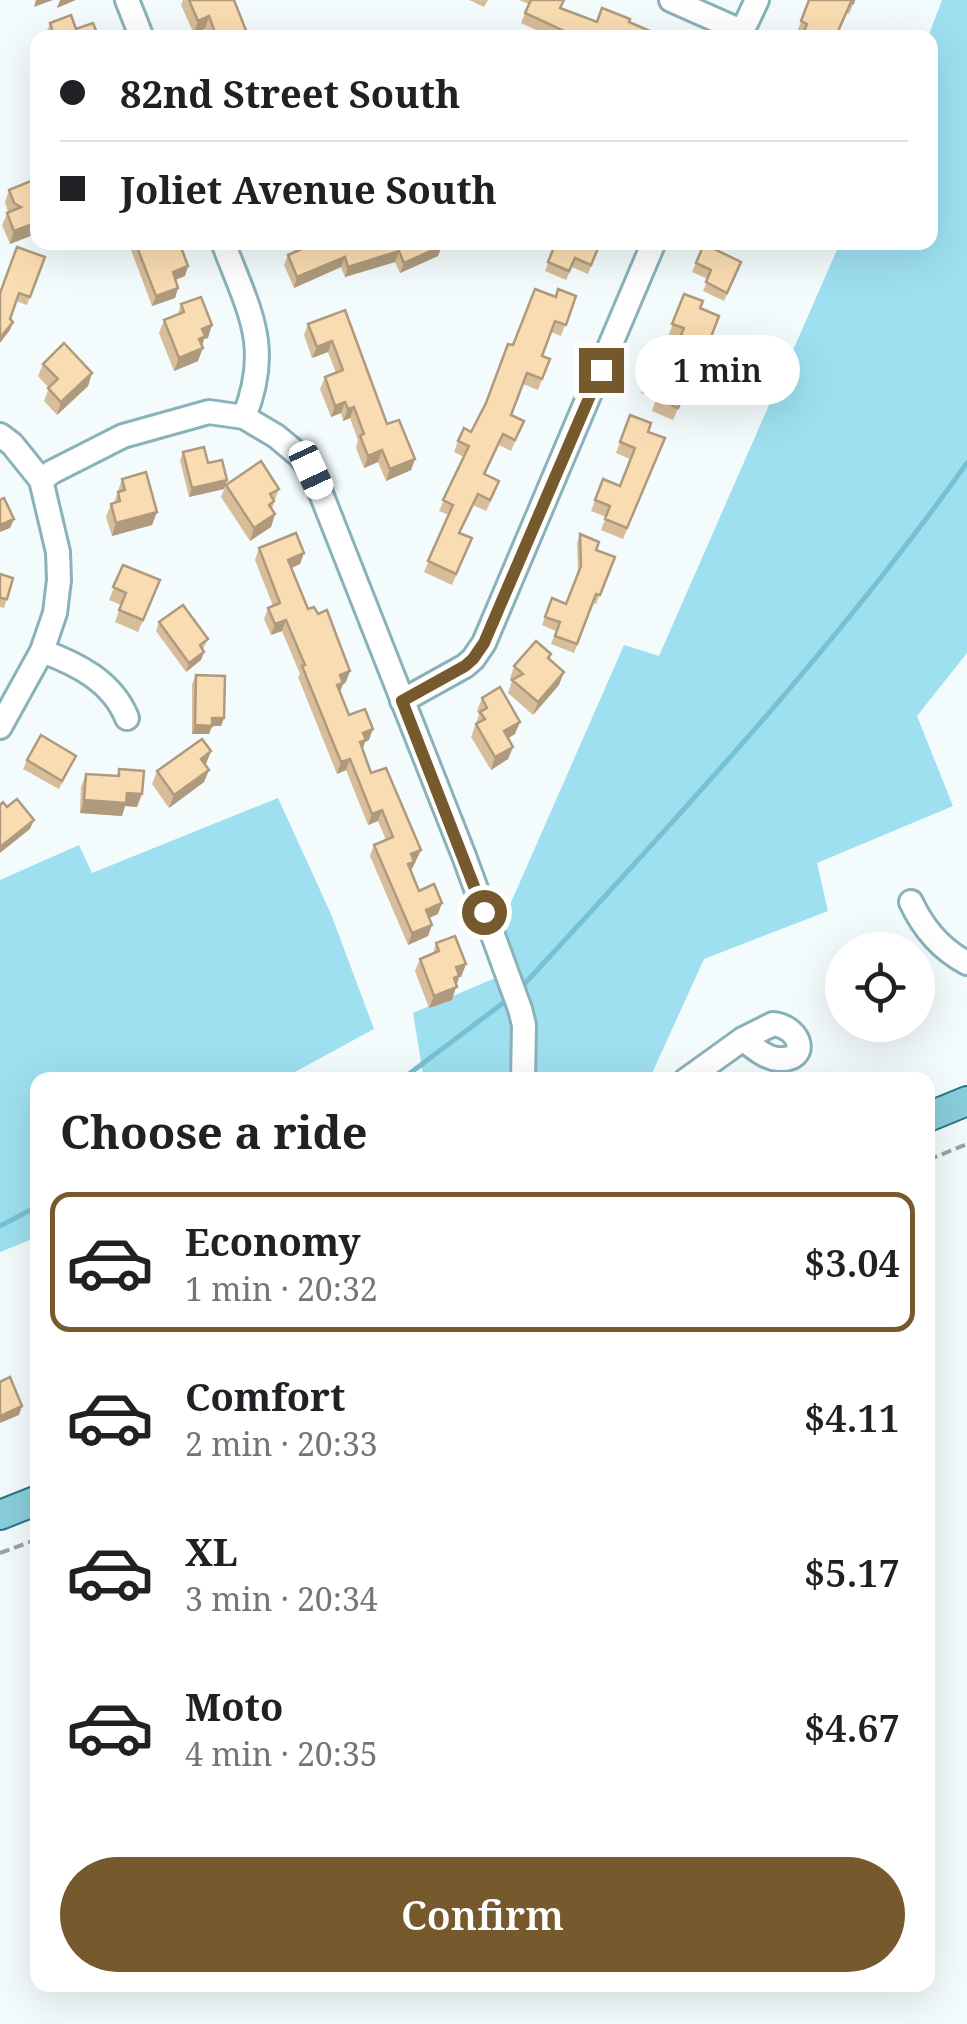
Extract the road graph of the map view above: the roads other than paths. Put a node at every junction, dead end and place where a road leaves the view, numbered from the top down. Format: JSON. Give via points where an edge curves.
{"nodes":[{"id":1,"x":127,"y":0,"type":"edge"},
{"id":2,"x":671,"y":0,"type":"edge"},
{"id":3,"x":757,"y":0,"type":"edge"},
{"id":4,"x":139,"y":30,"type":"edge"},
{"id":5,"x":732,"y":30,"type":"edge"},
{"id":6,"x":742,"y":30,"type":"edge"},
{"id":7,"x":227,"y":250,"type":"edge"},
{"id":8,"x":651,"y":250,"type":"edge"},
{"id":9,"x":244,"y":417,"type":"junction"},
{"id":10,"x":0,"y":435,"type":"edge"},
{"id":11,"x":41,"y":480,"type":"junction"},
{"id":12,"x":42,"y":651,"type":"junction"},
{"id":13,"x":402,"y":701,"type":"junction"},
{"id":14,"x":127,"y":718,"type":"dead end"},
{"id":15,"x":0,"y":727,"type":"edge"},
{"id":16,"x":911,"y":902,"type":"dead end"},
{"id":17,"x":967,"y":963,"type":"edge"},
{"id":18,"x":743,"y":1039,"type":"dead end"},
{"id":19,"x":523,"y":1072,"type":"edge"},
{"id":20,"x":697,"y":1072,"type":"edge"},
{"id":21,"x":967,"y":1101,"type":"edge"},
{"id":22,"x":935,"y":1114,"type":"edge"},
{"id":23,"x":30,"y":1503,"type":"edge"},
{"id":24,"x":0,"y":1515,"type":"edge"}],
"edges":[{"from":1,"to":4,"type":"street"},
{"from":2,"to":5,"type":"street"},
{"from":3,"to":6,"type":"street"},
{"from":7,"to":9,"type":"street","via":[[259,346]]},
{"from":8,"to":13,"type":"street","via":[[484,643],[465,666]]},
{"from":9,"to":11,"type":"street","via":[[209,412],[123,436]]},
{"from":9,"to":13,"type":"street","via":[[311,470]]},
{"from":10,"to":11,"type":"street"},
{"from":11,"to":12,"type":"street","via":[[59,580]]},
{"from":12,"to":14,"type":"street","via":[[91,674]]},
{"from":12,"to":15,"type":"street"},
{"from":13,"to":19,"type":"street","via":[[520,1009]]},
{"from":16,"to":17,"type":"street","via":[[949,954]]},
{"from":18,"to":20,"type":"street"},
{"from":21,"to":22,"type":"main road"},
{"from":23,"to":24,"type":"main road"}]}
